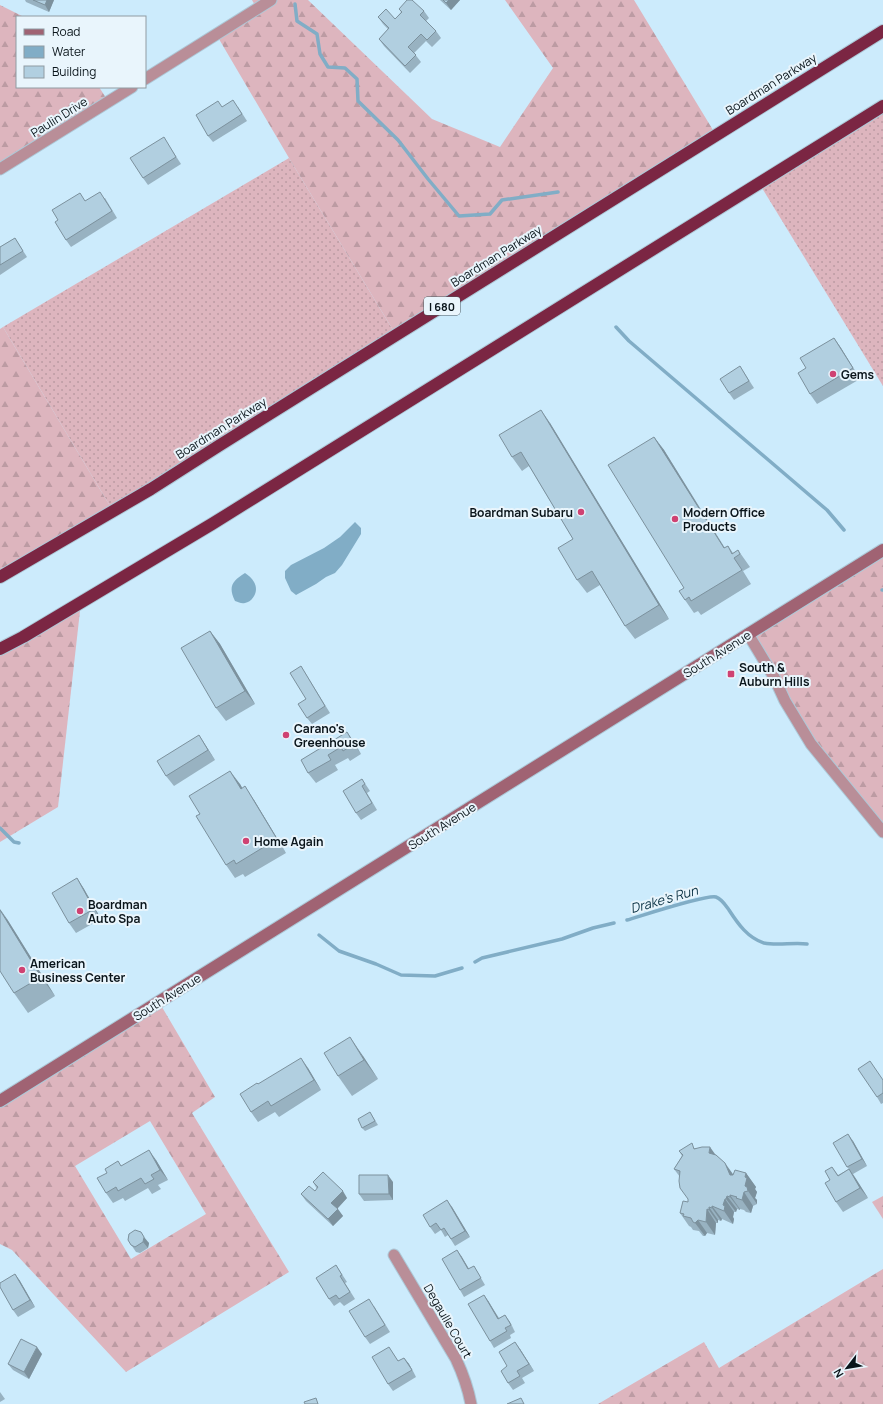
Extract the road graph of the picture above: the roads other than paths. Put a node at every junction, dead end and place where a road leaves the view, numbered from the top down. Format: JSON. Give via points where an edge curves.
{"nodes":[{"id":1,"x":271,"y":0,"type":"edge"},
{"id":2,"x":883,"y":31,"type":"edge"},
{"id":3,"x":146,"y":78,"type":"edge"},
{"id":4,"x":130,"y":88,"type":"edge"},
{"id":5,"x":883,"y":106,"type":"edge"},
{"id":6,"x":0,"y":169,"type":"edge"},
{"id":7,"x":883,"y":550,"type":"edge"},
{"id":8,"x":0,"y":577,"type":"edge"},
{"id":9,"x":748,"y":634,"type":"junction"},
{"id":10,"x":0,"y":649,"type":"edge"},
{"id":11,"x":883,"y":832,"type":"edge"},
{"id":12,"x":0,"y":1101,"type":"edge"},
{"id":13,"x":394,"y":1254,"type":"dead end"},
{"id":14,"x":471,"y":1404,"type":"edge"}],
"edges":[{"from":1,"to":3,"type":"street"},
{"from":2,"to":8,"type":"highway","name":"Boardman Parkway","number":"I 680","via":[[151,489]]},
{"from":4,"to":6,"type":"street","name":"Paulin Drive"},
{"from":5,"to":10,"type":"highway","via":[[212,524]]},
{"from":7,"to":9,"type":"main road","name":"South Avenue"},
{"from":9,"to":11,"type":"street","via":[[811,744]]},
{"from":9,"to":12,"type":"main road","name":"South Avenue"},
{"from":13,"to":14,"type":"street","name":"Degaulle Court","via":[[456,1359],[469,1391]]}]}
